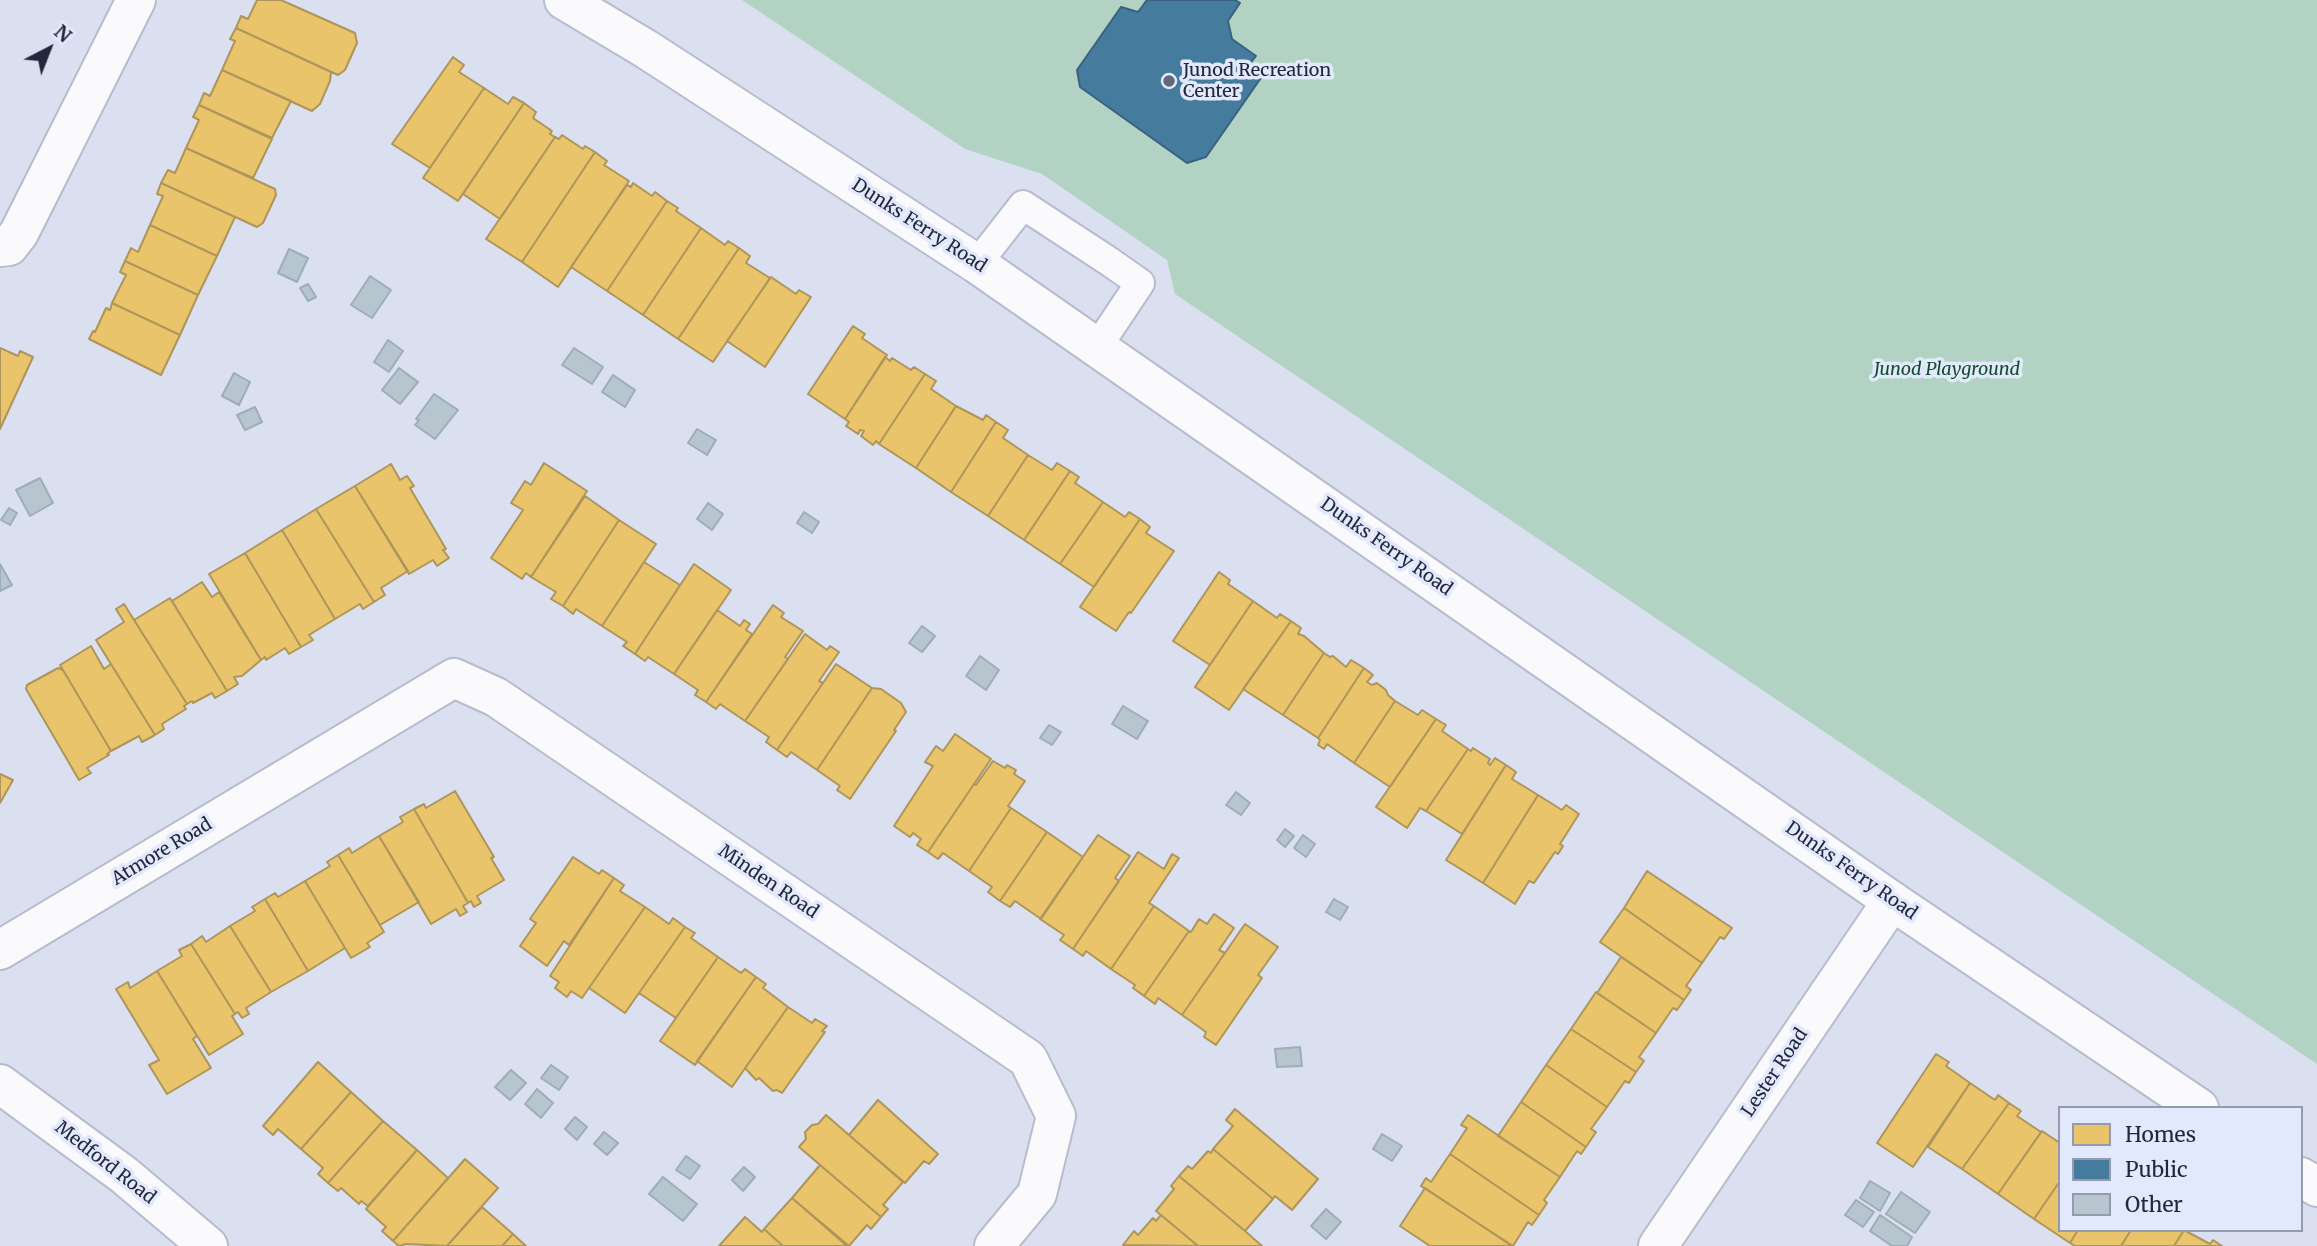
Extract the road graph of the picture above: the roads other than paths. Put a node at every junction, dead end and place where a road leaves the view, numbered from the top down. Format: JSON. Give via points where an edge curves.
{"nodes":[{"id":1,"x":136,"y":0,"type":"edge"},
{"id":2,"x":564,"y":0,"type":"edge"},
{"id":3,"x":0,"y":247,"type":"edge"},
{"id":4,"x":977,"y":264,"type":"junction"},
{"id":5,"x":1098,"y":346,"type":"junction"},
{"id":6,"x":325,"y":755,"type":"joint"},
{"id":7,"x":1892,"y":901,"type":"junction"},
{"id":8,"x":0,"y":950,"type":"edge"},
{"id":9,"x":0,"y":1084,"type":"edge"},
{"id":10,"x":2196,"y":1106,"type":"edge"},
{"id":11,"x":208,"y":1246,"type":"edge"},
{"id":12,"x":994,"y":1246,"type":"edge"},
{"id":13,"x":1658,"y":1246,"type":"edge"}],
"edges":[{"from":1,"to":3,"type":"street","via":[[19,233],[9,246]]},
{"from":2,"to":4,"type":"street","name":"Dunks Ferry Road"},
{"from":4,"to":5,"type":"street","name":"Dunks Ferry Road"},
{"from":4,"to":5,"type":"lane","via":[[1023,205],[1110,261],[1140,283]]},
{"from":5,"to":7,"type":"street","name":"Dunks Ferry Road"},
{"from":6,"to":8,"type":"street","name":"Atmore Road"},
{"from":6,"to":12,"type":"street","name":"Minden Road","via":[[454,678],[496,697],[1028,1059],[1056,1116],[1037,1194]]},
{"from":7,"to":10,"type":"street","name":"Dunks Ferry Road"},
{"from":7,"to":13,"type":"street","name":"Lester Road"},
{"from":9,"to":11,"type":"street","name":"Medford Road","via":[[124,1175]]}]}
